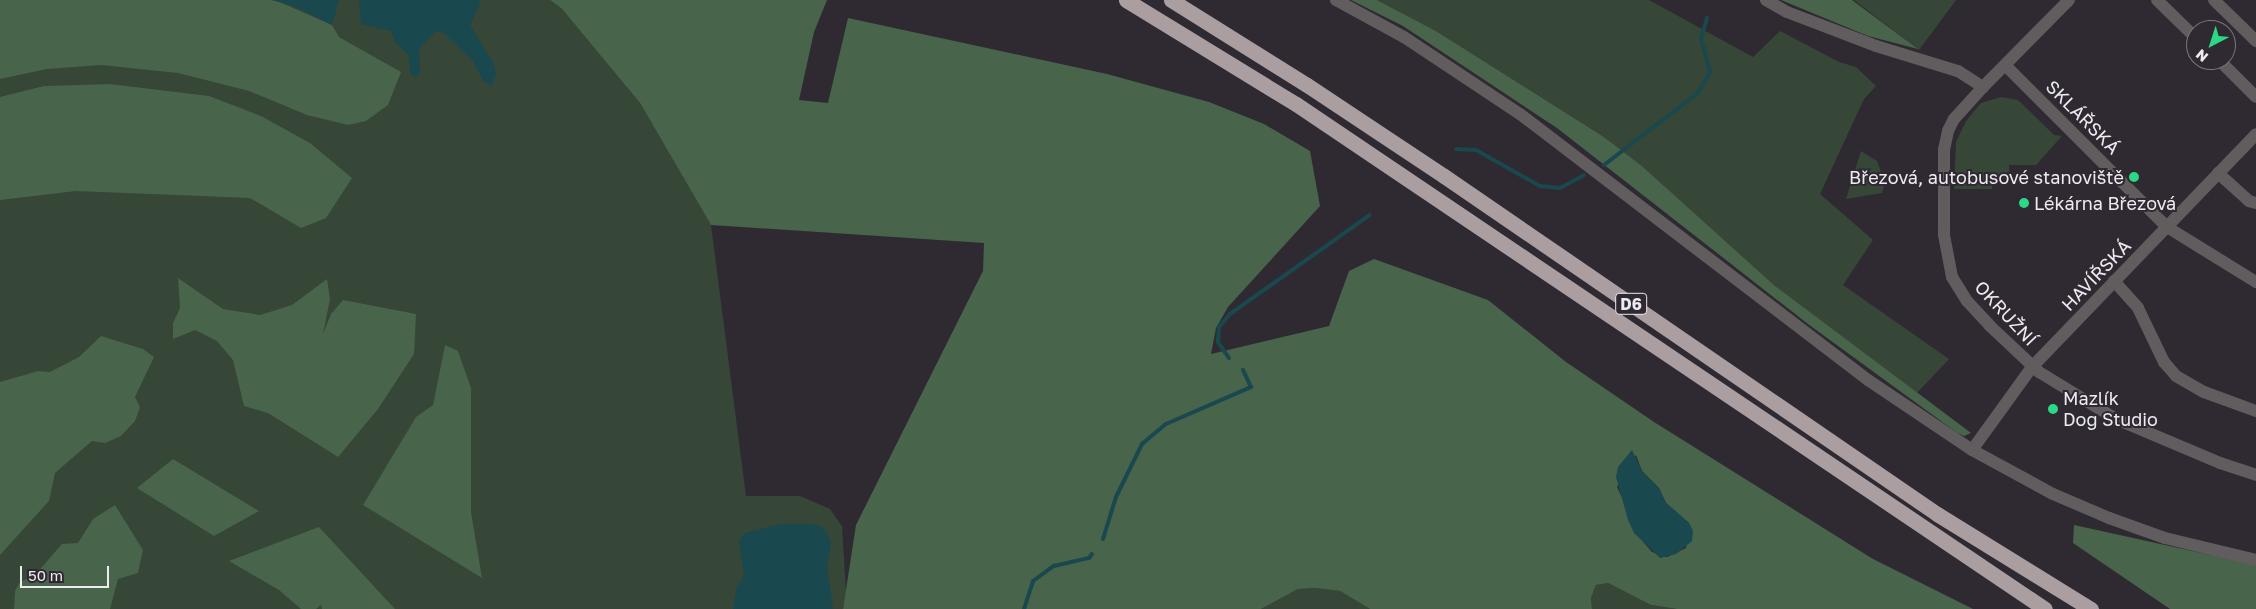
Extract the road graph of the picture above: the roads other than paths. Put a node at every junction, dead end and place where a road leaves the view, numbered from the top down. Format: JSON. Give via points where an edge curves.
{"nodes":[{"id":1,"x":1126,"y":0,"type":"edge"},
{"id":2,"x":1171,"y":0,"type":"edge"},
{"id":3,"x":1336,"y":0,"type":"edge"},
{"id":4,"x":1766,"y":0,"type":"edge"},
{"id":5,"x":2069,"y":0,"type":"edge"},
{"id":6,"x":2157,"y":0,"type":"edge"},
{"id":7,"x":2214,"y":0,"type":"edge"},
{"id":8,"x":2186,"y":28,"type":"edge"},
{"id":9,"x":2256,"y":40,"type":"edge"},
{"id":10,"x":2005,"y":64,"type":"junction"},
{"id":11,"x":2228,"y":70,"type":"edge"},
{"id":12,"x":1983,"y":87,"type":"junction"},
{"id":13,"x":2256,"y":97,"type":"edge"},
{"id":14,"x":2256,"y":134,"type":"edge"},
{"id":15,"x":2218,"y":173,"type":"junction"},
{"id":16,"x":2256,"y":203,"type":"edge"},
{"id":17,"x":2167,"y":227,"type":"junction"},
{"id":18,"x":2114,"y":281,"type":"junction"},
{"id":19,"x":2256,"y":282,"type":"edge"},
{"id":20,"x":2032,"y":367,"type":"junction"},
{"id":21,"x":2256,"y":411,"type":"edge"},
{"id":22,"x":1972,"y":450,"type":"junction"},
{"id":23,"x":2256,"y":475,"type":"edge"},
{"id":24,"x":2256,"y":560,"type":"edge"},
{"id":25,"x":2046,"y":609,"type":"edge"},
{"id":26,"x":2091,"y":609,"type":"edge"}],
"edges":[{"from":1,"to":25,"type":"highway","number":"D6","via":[[1296,104]]},
{"from":2,"to":26,"type":"highway","number":"D6","via":[[1229,34],[1412,155],[1937,514]]},
{"from":3,"to":22,"type":"street","via":[[1411,41],[1520,114],[1868,380]]},
{"from":4,"to":12,"type":"street","via":[[1787,12],[1876,46],[1958,71]]},
{"from":5,"to":10,"type":"street","name":"OKRUŽNÍ"},
{"from":6,"to":8,"type":"street"},
{"from":7,"to":9,"type":"street"},
{"from":10,"to":12,"type":"street","name":"OKRUŽNÍ"},
{"from":10,"to":17,"type":"street","name":"SKLÁŘSKÁ"},
{"from":11,"to":13,"type":"street"},
{"from":12,"to":20,"type":"street","name":"OKRUŽNÍ","via":[[1954,119],[1948,131],[1944,150],[1946,255],[1952,277],[1967,301]]},
{"from":14,"to":15,"type":"street","name":"HAVÍŘSKÁ"},
{"from":15,"to":16,"type":"street","via":[[2248,200]]},
{"from":15,"to":17,"type":"street","name":"HAVÍŘSKÁ"},
{"from":17,"to":18,"type":"street","name":"HAVÍŘSKÁ"},
{"from":17,"to":19,"type":"street","name":"SKLÁŘSKÁ"},
{"from":18,"to":20,"type":"street","name":"HAVÍŘSKÁ"},
{"from":18,"to":21,"type":"street","via":[[2138,308],[2164,362],[2176,376],[2204,392]]},
{"from":20,"to":22,"type":"street","name":"HAVÍŘSKÁ"},
{"from":20,"to":23,"type":"street","name":"OKRUŽNÍ","via":[[2116,419]]},
{"from":22,"to":24,"type":"street","via":[[2054,494],[2109,518],[2166,538]]}]}
